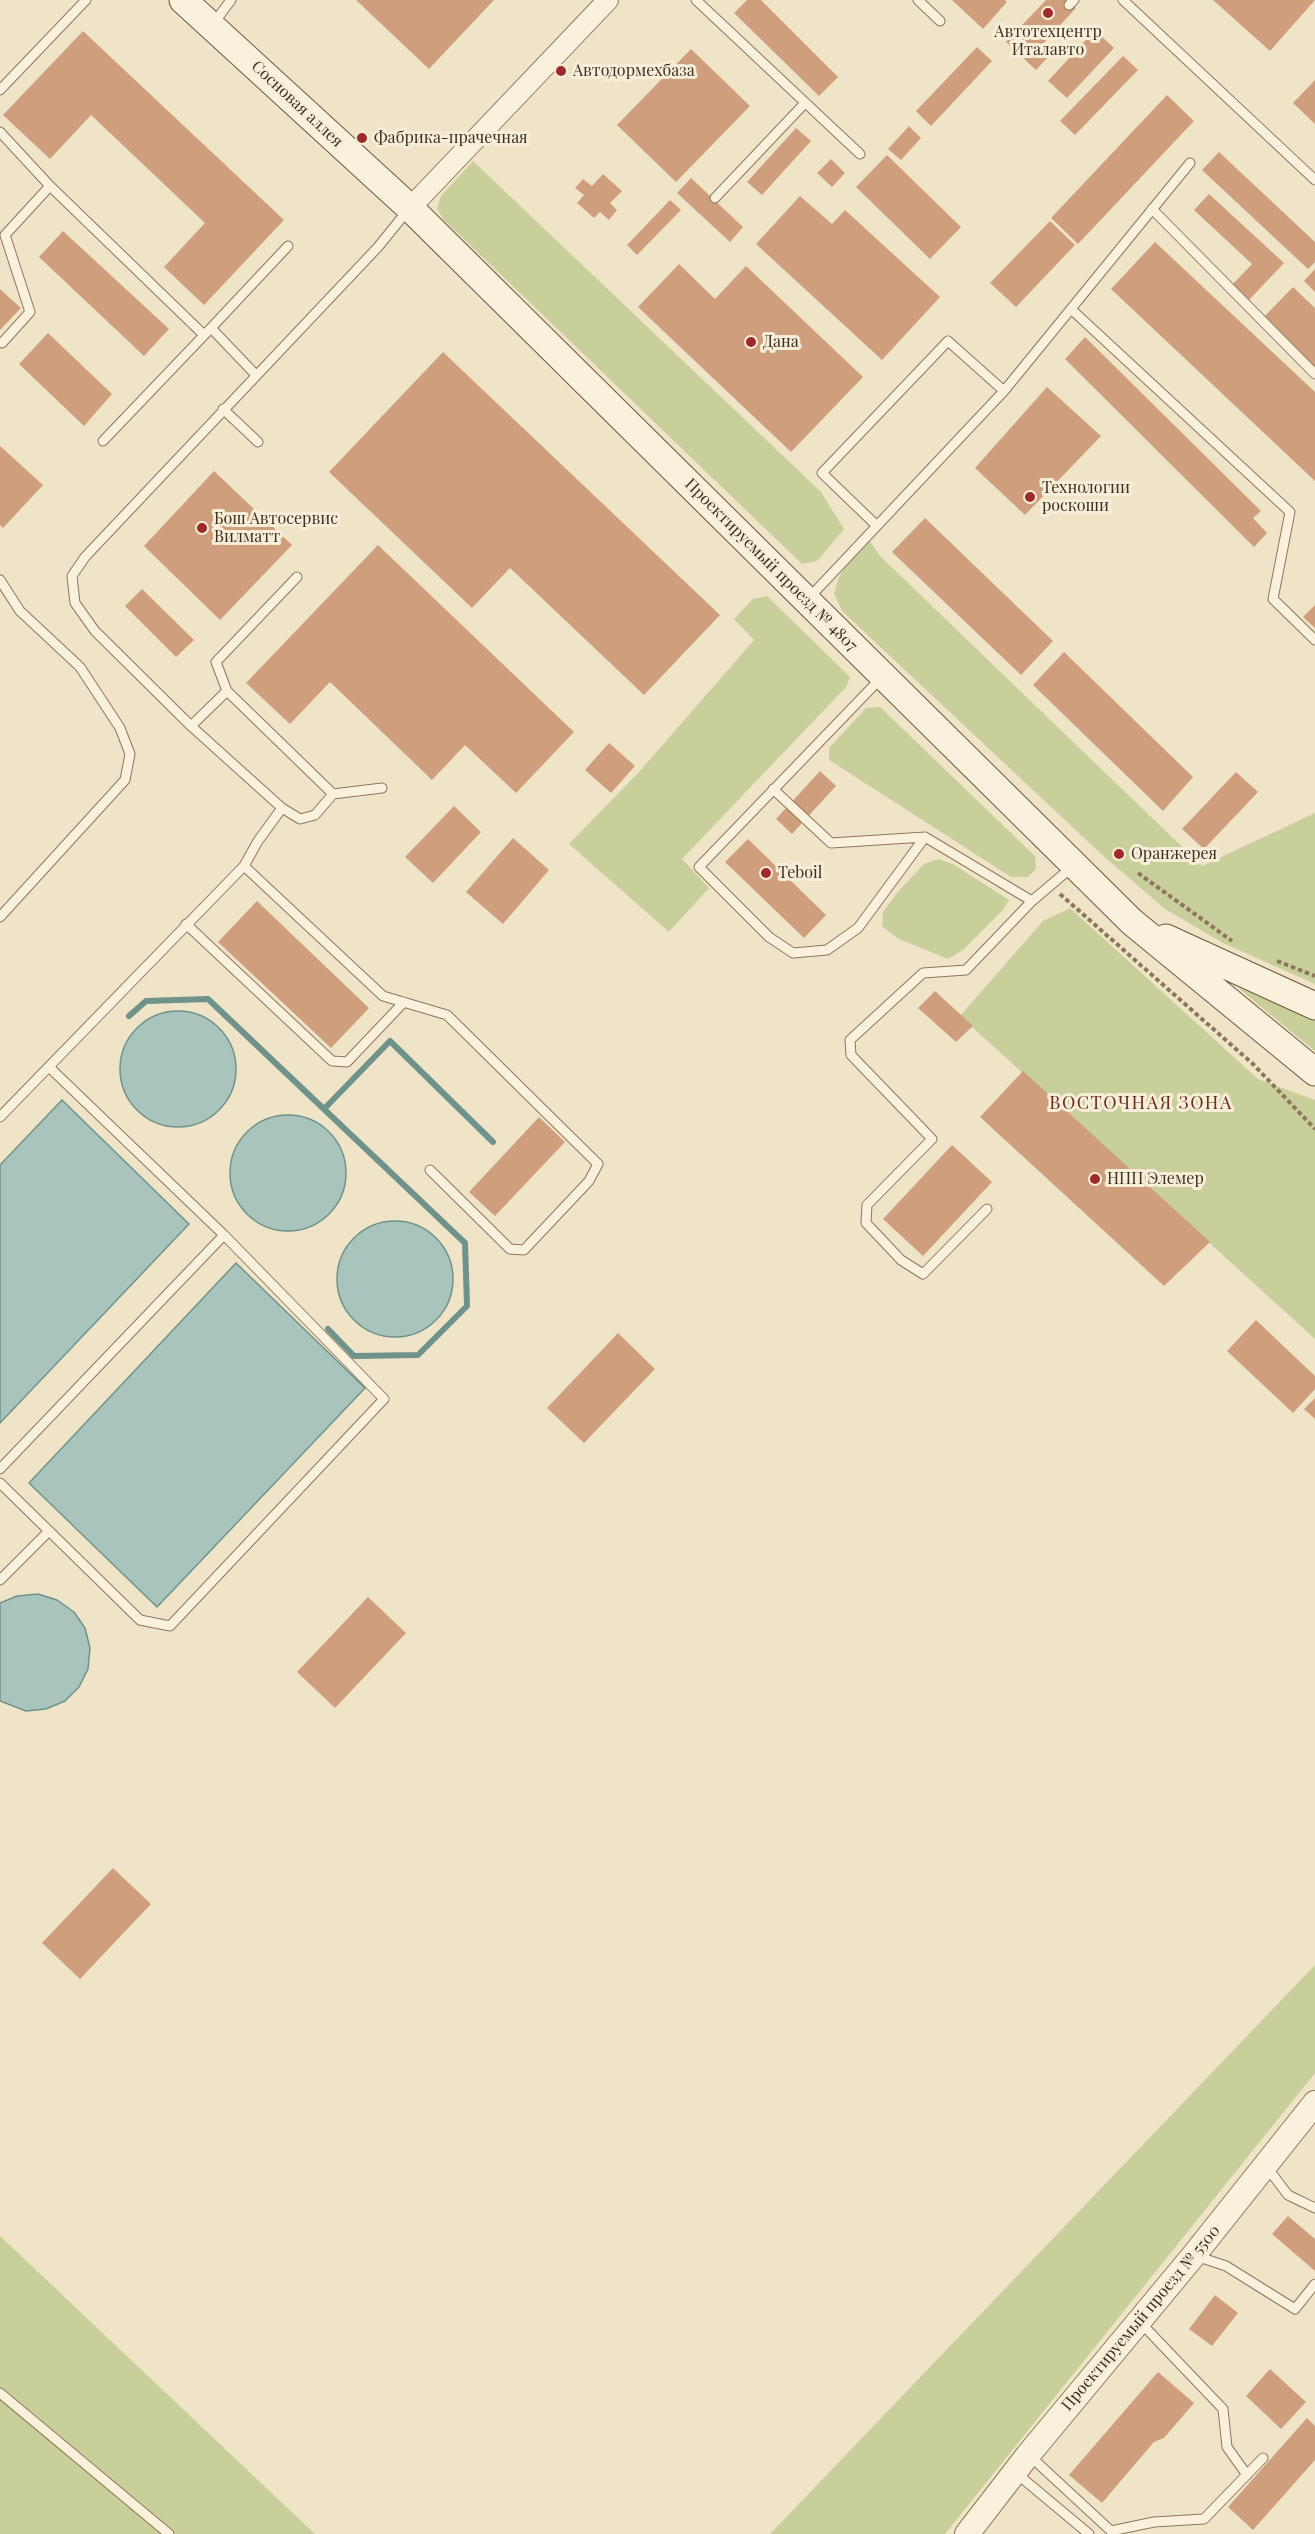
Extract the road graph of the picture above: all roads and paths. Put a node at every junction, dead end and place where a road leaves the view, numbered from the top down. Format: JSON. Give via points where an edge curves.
{"nodes":[{"id":1,"x":86,"y":0,"type":"edge"},
{"id":2,"x":183,"y":0,"type":"edge"},
{"id":3,"x":231,"y":0,"type":"edge"},
{"id":4,"x":608,"y":0,"type":"edge"},
{"id":5,"x":696,"y":0,"type":"edge"},
{"id":6,"x":918,"y":0,"type":"edge"},
{"id":7,"x":1122,"y":0,"type":"edge"},
{"id":8,"x":939,"y":21,"type":"dead end"},
{"id":9,"x":212,"y":26,"type":"junction"},
{"id":10,"x":0,"y":90,"type":"edge"},
{"id":11,"x":805,"y":103,"type":"junction"},
{"id":12,"x":0,"y":132,"type":"edge"},
{"id":13,"x":860,"y":154,"type":"dead end"},
{"id":14,"x":1190,"y":164,"type":"dead end"},
{"id":15,"x":1315,"y":180,"type":"edge"},
{"id":16,"x":50,"y":186,"type":"junction"},
{"id":17,"x":715,"y":198,"type":"dead end"},
{"id":18,"x":410,"y":208,"type":"junction"},
{"id":19,"x":1152,"y":210,"type":"junction"},
{"id":20,"x":288,"y":246,"type":"dead end"},
{"id":21,"x":1071,"y":309,"type":"junction"},
{"id":22,"x":208,"y":331,"type":"junction"},
{"id":23,"x":2,"y":343,"type":"edge"},
{"id":24,"x":255,"y":374,"type":"junction"},
{"id":25,"x":1315,"y":374,"type":"edge"},
{"id":26,"x":1004,"y":391,"type":"junction"},
{"id":27,"x":223,"y":409,"type":"junction"},
{"id":28,"x":103,"y":441,"type":"dead end"},
{"id":29,"x":258,"y":442,"type":"dead end"},
{"id":30,"x":876,"y":525,"type":"junction"},
{"id":31,"x":297,"y":576,"type":"dead end"},
{"id":32,"x":0,"y":580,"type":"edge"},
{"id":33,"x":807,"y":601,"type":"junction"},
{"id":34,"x":1315,"y":640,"type":"edge"},
{"id":35,"x":883,"y":676,"type":"junction"},
{"id":36,"x":227,"y":691,"type":"junction"},
{"id":37,"x":191,"y":726,"type":"junction"},
{"id":38,"x":382,"y":788,"type":"dead end"},
{"id":39,"x":773,"y":789,"type":"junction"},
{"id":40,"x":333,"y":794,"type":"junction"},
{"id":41,"x":282,"y":808,"type":"junction"},
{"id":42,"x":925,"y":837,"type":"junction"},
{"id":43,"x":1074,"y":865,"type":"junction"},
{"id":44,"x":244,"y":867,"type":"junction"},
{"id":45,"x":1138,"y":873,"type":"dead end"},
{"id":46,"x":1050,"y":885,"type":"junction"},
{"id":47,"x":1032,"y":901,"type":"junction"},
{"id":48,"x":0,"y":917,"type":"edge"},
{"id":49,"x":1132,"y":922,"type":"junction"},
{"id":50,"x":186,"y":924,"type":"junction"},
{"id":51,"x":1239,"y":946,"type":"dead end"},
{"id":52,"x":1271,"y":959,"type":"dead end"},
{"id":53,"x":1315,"y":976,"type":"edge"},
{"id":54,"x":404,"y":1002,"type":"junction"},
{"id":55,"x":1315,"y":1006,"type":"edge"},
{"id":56,"x":49,"y":1067,"type":"junction"},
{"id":57,"x":1315,"y":1072,"type":"edge"},
{"id":58,"x":0,"y":1118,"type":"edge"},
{"id":59,"x":1315,"y":1129,"type":"edge"},
{"id":60,"x":430,"y":1170,"type":"dead end"},
{"id":61,"x":987,"y":1209,"type":"dead end"},
{"id":62,"x":224,"y":1235,"type":"junction"},
{"id":63,"x":0,"y":1469,"type":"edge"},
{"id":64,"x":0,"y":1484,"type":"edge"},
{"id":65,"x":49,"y":1531,"type":"junction"},
{"id":66,"x":0,"y":1580,"type":"edge"},
{"id":67,"x":1315,"y":2103,"type":"edge"},
{"id":68,"x":1265,"y":2165,"type":"junction"},
{"id":69,"x":1315,"y":2208,"type":"edge"},
{"id":70,"x":1194,"y":2255,"type":"junction"},
{"id":71,"x":1315,"y":2284,"type":"edge"},
{"id":72,"x":1139,"y":2321,"type":"junction"},
{"id":73,"x":0,"y":2393,"type":"edge"},
{"id":74,"x":1263,"y":2458,"type":"dead end"},
{"id":75,"x":1021,"y":2463,"type":"junction"},
{"id":76,"x":1247,"y":2475,"type":"junction"},
{"id":77,"x":169,"y":2534,"type":"edge"},
{"id":78,"x":967,"y":2534,"type":"edge"},
{"id":79,"x":1089,"y":2534,"type":"edge"}],
"edges":[{"from":1,"to":10,"type":"lane"},
{"from":2,"to":9,"type":"main road","name":"Сосновая аллея"},
{"from":3,"to":9,"type":"lane"},
{"from":4,"to":18,"type":"street"},
{"from":5,"to":11,"type":"lane"},
{"from":6,"to":8,"type":"lane"},
{"from":7,"to":15,"type":"lane"},
{"from":9,"to":18,"type":"main road","name":"Сосновая аллея"},
{"from":11,"to":13,"type":"lane"},
{"from":11,"to":17,"type":"lane"},
{"from":12,"to":16,"type":"lane"},
{"from":14,"to":19,"type":"lane"},
{"from":16,"to":22,"type":"lane"},
{"from":16,"to":23,"type":"lane","via":[[5,235],[30,312]]},
{"from":18,"to":24,"type":"lane","via":[[378,247]]},
{"from":18,"to":33,"type":"main road","name":"Проектируемый проезд № 4807"},
{"from":19,"to":21,"type":"lane"},
{"from":19,"to":25,"type":"lane"},
{"from":20,"to":22,"type":"lane"},
{"from":21,"to":26,"type":"lane"},
{"from":21,"to":34,"type":"lane","via":[[1290,512],[1273,599]]},
{"from":22,"to":24,"type":"lane"},
{"from":22,"to":28,"type":"lane"},
{"from":24,"to":27,"type":"lane"},
{"from":26,"to":30,"type":"lane"},
{"from":26,"to":30,"type":"lane","via":[[948,341],[822,473]]},
{"from":27,"to":29,"type":"lane"},
{"from":27,"to":37,"type":"lane","via":[[85,557],[72,576],[75,603],[95,631]]},
{"from":30,"to":33,"type":"lane"},
{"from":31,"to":36,"type":"lane","via":[[216,662]]},
{"from":32,"to":48,"type":"lane","via":[[20,611],[80,667],[120,728],[130,754],[125,780]]},
{"from":33,"to":35,"type":"main road","name":"Проектируемый проезд № 4807"},
{"from":35,"to":39,"type":"lane"},
{"from":35,"to":43,"type":"main road","name":"Проектируемый проезд № 4807"},
{"from":36,"to":37,"type":"lane"},
{"from":36,"to":40,"type":"lane"},
{"from":37,"to":41,"type":"lane"},
{"from":38,"to":40,"type":"lane"},
{"from":39,"to":42,"type":"lane","via":[[831,843]]},
{"from":39,"to":42,"type":"lane","via":[[699,867],[769,937],[793,953],[827,950],[858,928]]},
{"from":40,"to":41,"type":"lane","via":[[315,815],[308,817],[300,819]]},
{"from":41,"to":44,"type":"lane"},
{"from":42,"to":47,"type":"lane"},
{"from":43,"to":46,"type":"lane"},
{"from":43,"to":49,"type":"main road","name":"Проектируемый проезд № 4807"},
{"from":44,"to":50,"type":"lane"},
{"from":44,"to":54,"type":"lane","via":[[384,996]]},
{"from":45,"to":51,"type":"path"},
{"from":46,"to":47,"type":"lane"},
{"from":46,"to":59,"type":"path","via":[[1253,1064]]},
{"from":47,"to":61,"type":"lane","via":[[966,970],[923,973],[850,1040],[851,1055],[932,1139],[867,1205],[866,1223],[901,1260],[923,1274]]},
{"from":49,"to":55,"type":"main road","name":"Проектируемый проезд № 4807"},
{"from":49,"to":57,"type":"main road","name":"Проектируемый проезд № 4807"},
{"from":50,"to":54,"type":"lane","via":[[332,1061],[347,1062]]},
{"from":50,"to":56,"type":"lane"},
{"from":52,"to":53,"type":"path"},
{"from":54,"to":60,"type":"lane","via":[[447,1015],[598,1164],[590,1181],[524,1250],[510,1249]]},
{"from":56,"to":58,"type":"lane"},
{"from":56,"to":62,"type":"lane"},
{"from":62,"to":63,"type":"lane"},
{"from":62,"to":65,"type":"lane","via":[[384,1399],[170,1626],[140,1620]]},
{"from":64,"to":65,"type":"lane"},
{"from":65,"to":66,"type":"lane"},
{"from":67,"to":68,"type":"street","name":"Проектируемый проезд № 5500"},
{"from":68,"to":69,"type":"lane","via":[[1288,2194]]},
{"from":68,"to":70,"type":"street","name":"Проектируемый проезд № 5500"},
{"from":70,"to":71,"type":"lane","via":[[1226,2266],[1295,2309]]},
{"from":70,"to":72,"type":"street","name":"Проектируемый проезд № 5500"},
{"from":72,"to":75,"type":"street","name":"Проектируемый проезд № 5500"},
{"from":72,"to":76,"type":"lane","via":[[1223,2409],[1227,2447]]},
{"from":73,"to":77,"type":"lane"},
{"from":74,"to":76,"type":"lane"},
{"from":75,"to":76,"type":"lane","via":[[1111,2531],[1154,2522],[1204,2519]]},
{"from":75,"to":78,"type":"street","name":"Проектируемый проезд № 5500"},
{"from":75,"to":79,"type":"lane"}]}
